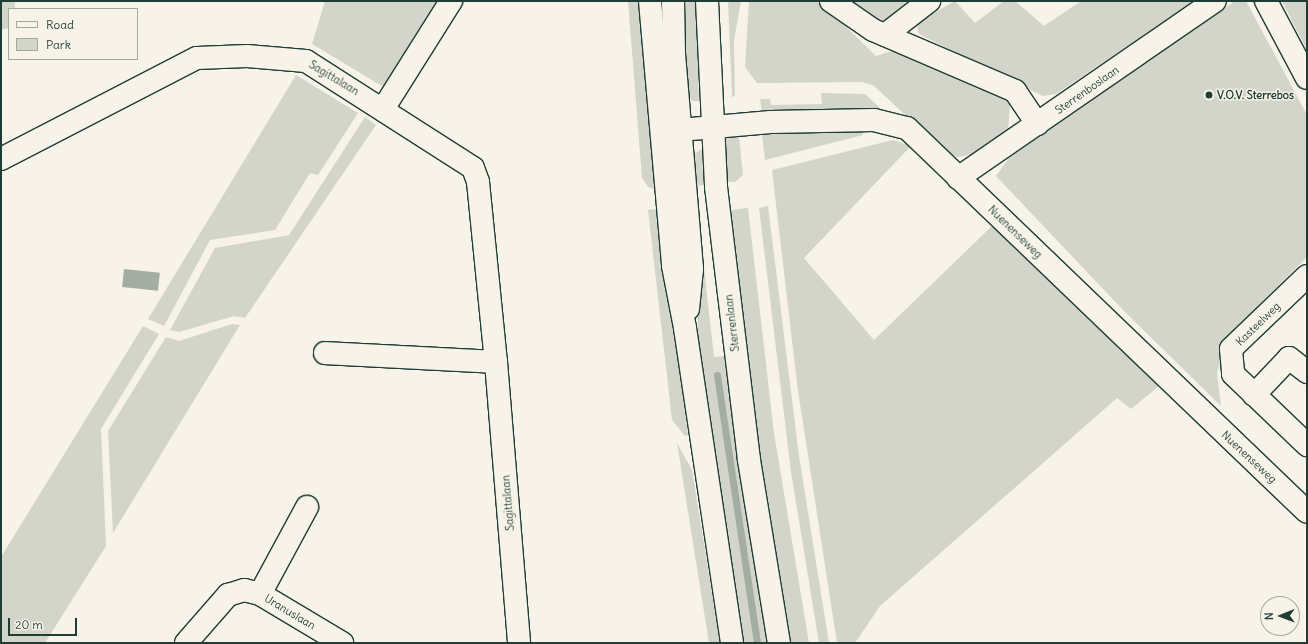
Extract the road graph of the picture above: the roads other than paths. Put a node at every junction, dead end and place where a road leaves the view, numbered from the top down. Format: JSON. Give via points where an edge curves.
{"nodes":[{"id":1,"x":451,"y":1,"type":"edge"},
{"id":2,"x":650,"y":1,"type":"edge"},
{"id":3,"x":673,"y":1,"type":"edge"},
{"id":4,"x":707,"y":1,"type":"edge"},
{"id":5,"x":831,"y":1,"type":"edge"},
{"id":6,"x":929,"y":1,"type":"edge"},
{"id":7,"x":1215,"y":1,"type":"edge"},
{"id":8,"x":1266,"y":1,"type":"edge"},
{"id":9,"x":885,"y":35,"type":"junction"},
{"id":10,"x":1307,"y":78,"type":"edge"},
{"id":11,"x":383,"y":109,"type":"junction"},
{"id":12,"x":1037,"y":124,"type":"junction"},
{"id":13,"x":712,"y":126,"type":"junction"},
{"id":14,"x":680,"y":130,"type":"junction"},
{"id":15,"x":660,"y":146,"type":"junction"},
{"id":16,"x":1,"y":159,"type":"edge"},
{"id":17,"x":958,"y":178,"type":"junction"},
{"id":18,"x":1307,"y":276,"type":"edge"},
{"id":19,"x":685,"y":328,"type":"junction"},
{"id":20,"x":325,"y":353,"type":"dead end"},
{"id":21,"x":496,"y":362,"type":"junction"},
{"id":22,"x":1307,"y":372,"type":"edge"},
{"id":23,"x":1254,"y":395,"type":"junction"},
{"id":24,"x":1307,"y":445,"type":"edge"},
{"id":25,"x":307,"y":507,"type":"dead end"},
{"id":26,"x":1307,"y":512,"type":"edge"},
{"id":27,"x":260,"y":594,"type":"junction"},
{"id":28,"x":186,"y":643,"type":"edge"},
{"id":29,"x":342,"y":643,"type":"edge"},
{"id":30,"x":520,"y":643,"type":"edge"},
{"id":31,"x":732,"y":643,"type":"edge"},
{"id":32,"x":779,"y":643,"type":"edge"}],
"edges":[{"from":1,"to":11,"type":"street"},
{"from":2,"to":15,"type":"street"},
{"from":3,"to":14,"type":"street"},
{"from":4,"to":13,"type":"street","name":"Sterrenlaan"},
{"from":5,"to":9,"type":"street","via":[[849,16]]},
{"from":6,"to":9,"type":"street"},
{"from":7,"to":12,"type":"street","name":"Sterrenboslaan"},
{"from":8,"to":10,"type":"street"},
{"from":9,"to":12,"type":"street","via":[[1015,92]]},
{"from":11,"to":16,"type":"street","name":"Sagittalaan","via":[[306,61],[247,56],[197,58]]},
{"from":11,"to":21,"type":"street","name":"Sagittalaan","via":[[473,168],[478,182]]},
{"from":12,"to":17,"type":"street","name":"Sterrenboslaan"},
{"from":13,"to":14,"type":"street","name":"Nuenenseweg"},
{"from":13,"to":17,"type":"street","name":"Nuenenseweg","via":[[874,120],[907,128]]},
{"from":13,"to":32,"type":"street","name":"Sterrenlaan","via":[[745,429]]},
{"from":14,"to":15,"type":"street"},
{"from":14,"to":19,"type":"street","via":[[692,269]]},
{"from":15,"to":19,"type":"street","via":[[673,266]]},
{"from":17,"to":26,"type":"street","name":"Nuenenseweg"},
{"from":18,"to":23,"type":"street","name":"Kasteelweg","via":[[1231,349],[1233,374]]},
{"from":19,"to":31,"type":"street"},
{"from":20,"to":21,"type":"street"},
{"from":21,"to":30,"type":"street","name":"Sagittalaan"},
{"from":22,"to":23,"type":"street","via":[[1289,358]]},
{"from":23,"to":24,"type":"street","name":"Kasteelweg"},
{"from":25,"to":27,"type":"street"},
{"from":27,"to":28,"type":"street","name":"Uranuslaan","via":[[244,590],[228,595]]},
{"from":27,"to":29,"type":"street","name":"Uranuslaan"}]}
